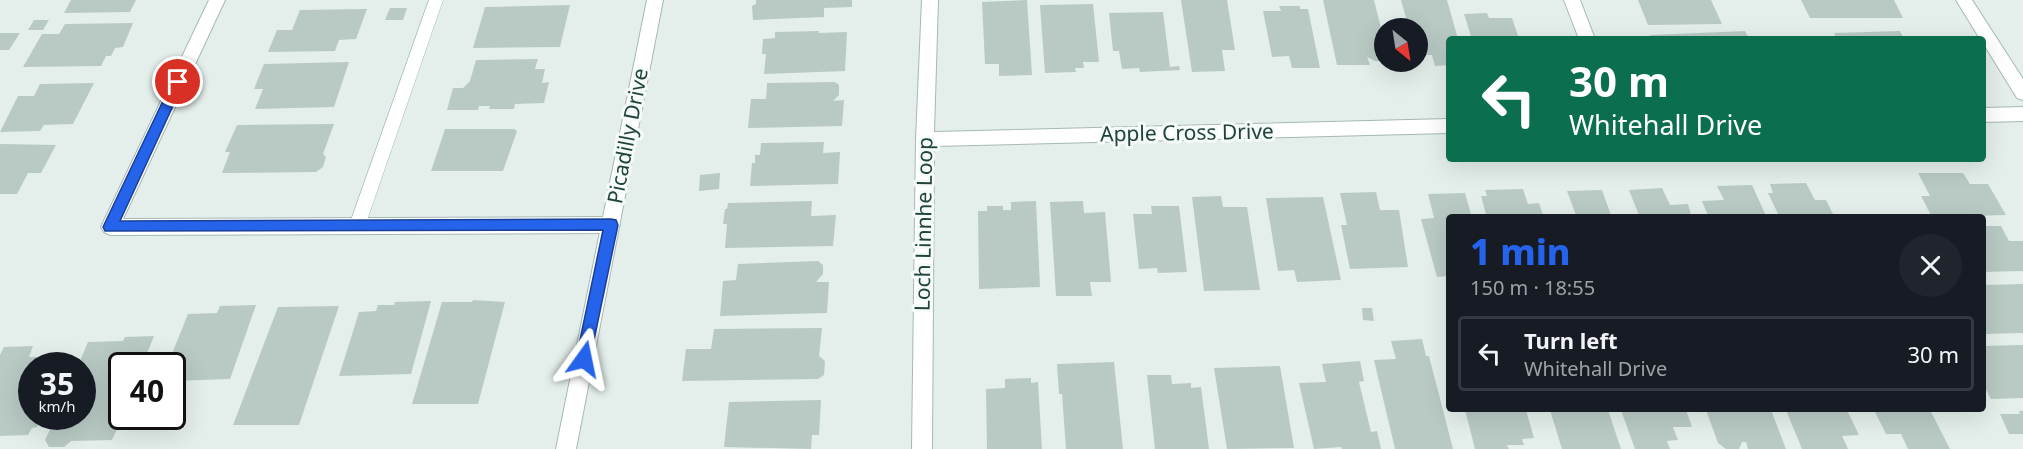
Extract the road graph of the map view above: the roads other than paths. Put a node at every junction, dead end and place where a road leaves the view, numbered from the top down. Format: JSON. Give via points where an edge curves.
{"nodes":[{"id":1,"x":217,"y":0,"type":"edge"},
{"id":2,"x":436,"y":0,"type":"edge"},
{"id":3,"x":655,"y":0,"type":"edge"},
{"id":4,"x":930,"y":0,"type":"edge"},
{"id":5,"x":1572,"y":0,"type":"edge"},
{"id":6,"x":1964,"y":0,"type":"edge"},
{"id":7,"x":1586,"y":36,"type":"edge"},
{"id":8,"x":2023,"y":93,"type":"edge"},
{"id":9,"x":2023,"y":114,"type":"edge"},
{"id":10,"x":1986,"y":115,"type":"edge"},
{"id":11,"x":1446,"y":126,"type":"edge"},
{"id":12,"x":925,"y":139,"type":"junction"},
{"id":13,"x":611,"y":225,"type":"junction"},
{"id":14,"x":357,"y":226,"type":"junction"},
{"id":15,"x":566,"y":449,"type":"edge"},
{"id":16,"x":922,"y":449,"type":"edge"}],
"edges":[{"from":1,"to":14,"type":"street","via":[[110,227]]},
{"from":2,"to":14,"type":"lane"},
{"from":3,"to":13,"type":"street","name":"Picadilly Drive"},
{"from":4,"to":12,"type":"street","name":"Loch Linnhe Loop"},
{"from":5,"to":7,"type":"street"},
{"from":6,"to":8,"type":"street"},
{"from":9,"to":10,"type":"street"},
{"from":11,"to":12,"type":"street","name":"Apple Cross Drive"},
{"from":12,"to":16,"type":"street","name":"Loch Linnhe Loop"},
{"from":13,"to":14,"type":"street"},
{"from":13,"to":15,"type":"street","name":"Picadilly Drive"}]}
